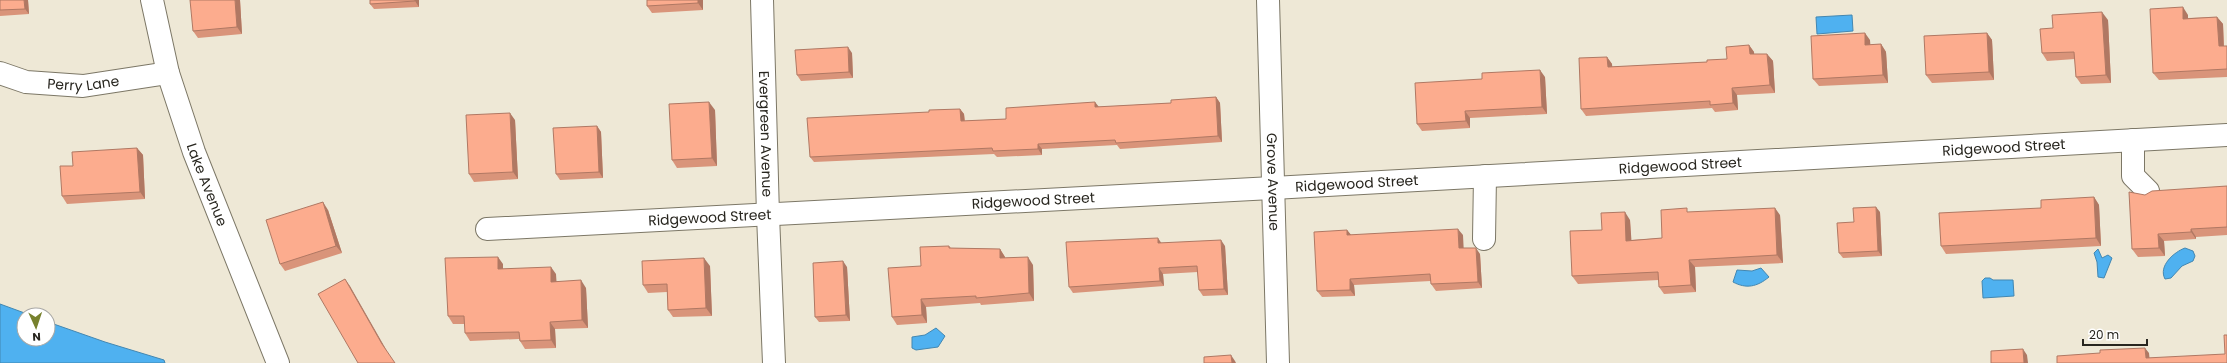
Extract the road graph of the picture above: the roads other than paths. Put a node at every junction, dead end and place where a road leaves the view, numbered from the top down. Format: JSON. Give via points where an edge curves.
{"nodes":[{"id":1,"x":152,"y":0,"type":"edge"},
{"id":2,"x":762,"y":0,"type":"edge"},
{"id":3,"x":1268,"y":0,"type":"edge"},
{"id":4,"x":0,"y":73,"type":"edge"},
{"id":5,"x":168,"y":73,"type":"junction"},
{"id":6,"x":2227,"y":135,"type":"edge"},
{"id":7,"x":2133,"y":140,"type":"junction"},
{"id":8,"x":1484,"y":176,"type":"junction"},
{"id":9,"x":1273,"y":188,"type":"junction"},
{"id":10,"x":2148,"y":191,"type":"edge"},
{"id":11,"x":768,"y":215,"type":"junction"},
{"id":12,"x":487,"y":230,"type":"dead end"},
{"id":13,"x":1484,"y":239,"type":"dead end"},
{"id":14,"x":278,"y":363,"type":"edge"},
{"id":15,"x":774,"y":363,"type":"edge"},
{"id":16,"x":1278,"y":363,"type":"edge"}],
"edges":[{"from":1,"to":5,"type":"street","name":"Lake Avenue"},
{"from":2,"to":11,"type":"street","name":"Evergreen Avenue"},
{"from":3,"to":9,"type":"street","name":"Grove Avenue"},
{"from":4,"to":5,"type":"street","name":"Perry Lane","via":[[26,82],[83,86]]},
{"from":5,"to":14,"type":"street","name":"Lake Avenue","via":[[194,152]]},
{"from":6,"to":7,"type":"street","name":"Ridgewood Street"},
{"from":7,"to":8,"type":"street","name":"Ridgewood Street"},
{"from":7,"to":10,"type":"street","via":[[2133,176]]},
{"from":8,"to":9,"type":"street","name":"Ridgewood Street"},
{"from":8,"to":13,"type":"street"},
{"from":9,"to":11,"type":"street","name":"Ridgewood Street"},
{"from":9,"to":16,"type":"street","name":"Grove Avenue"},
{"from":11,"to":12,"type":"street","name":"Ridgewood Street"},
{"from":11,"to":15,"type":"street","name":"Evergreen Avenue"}]}
